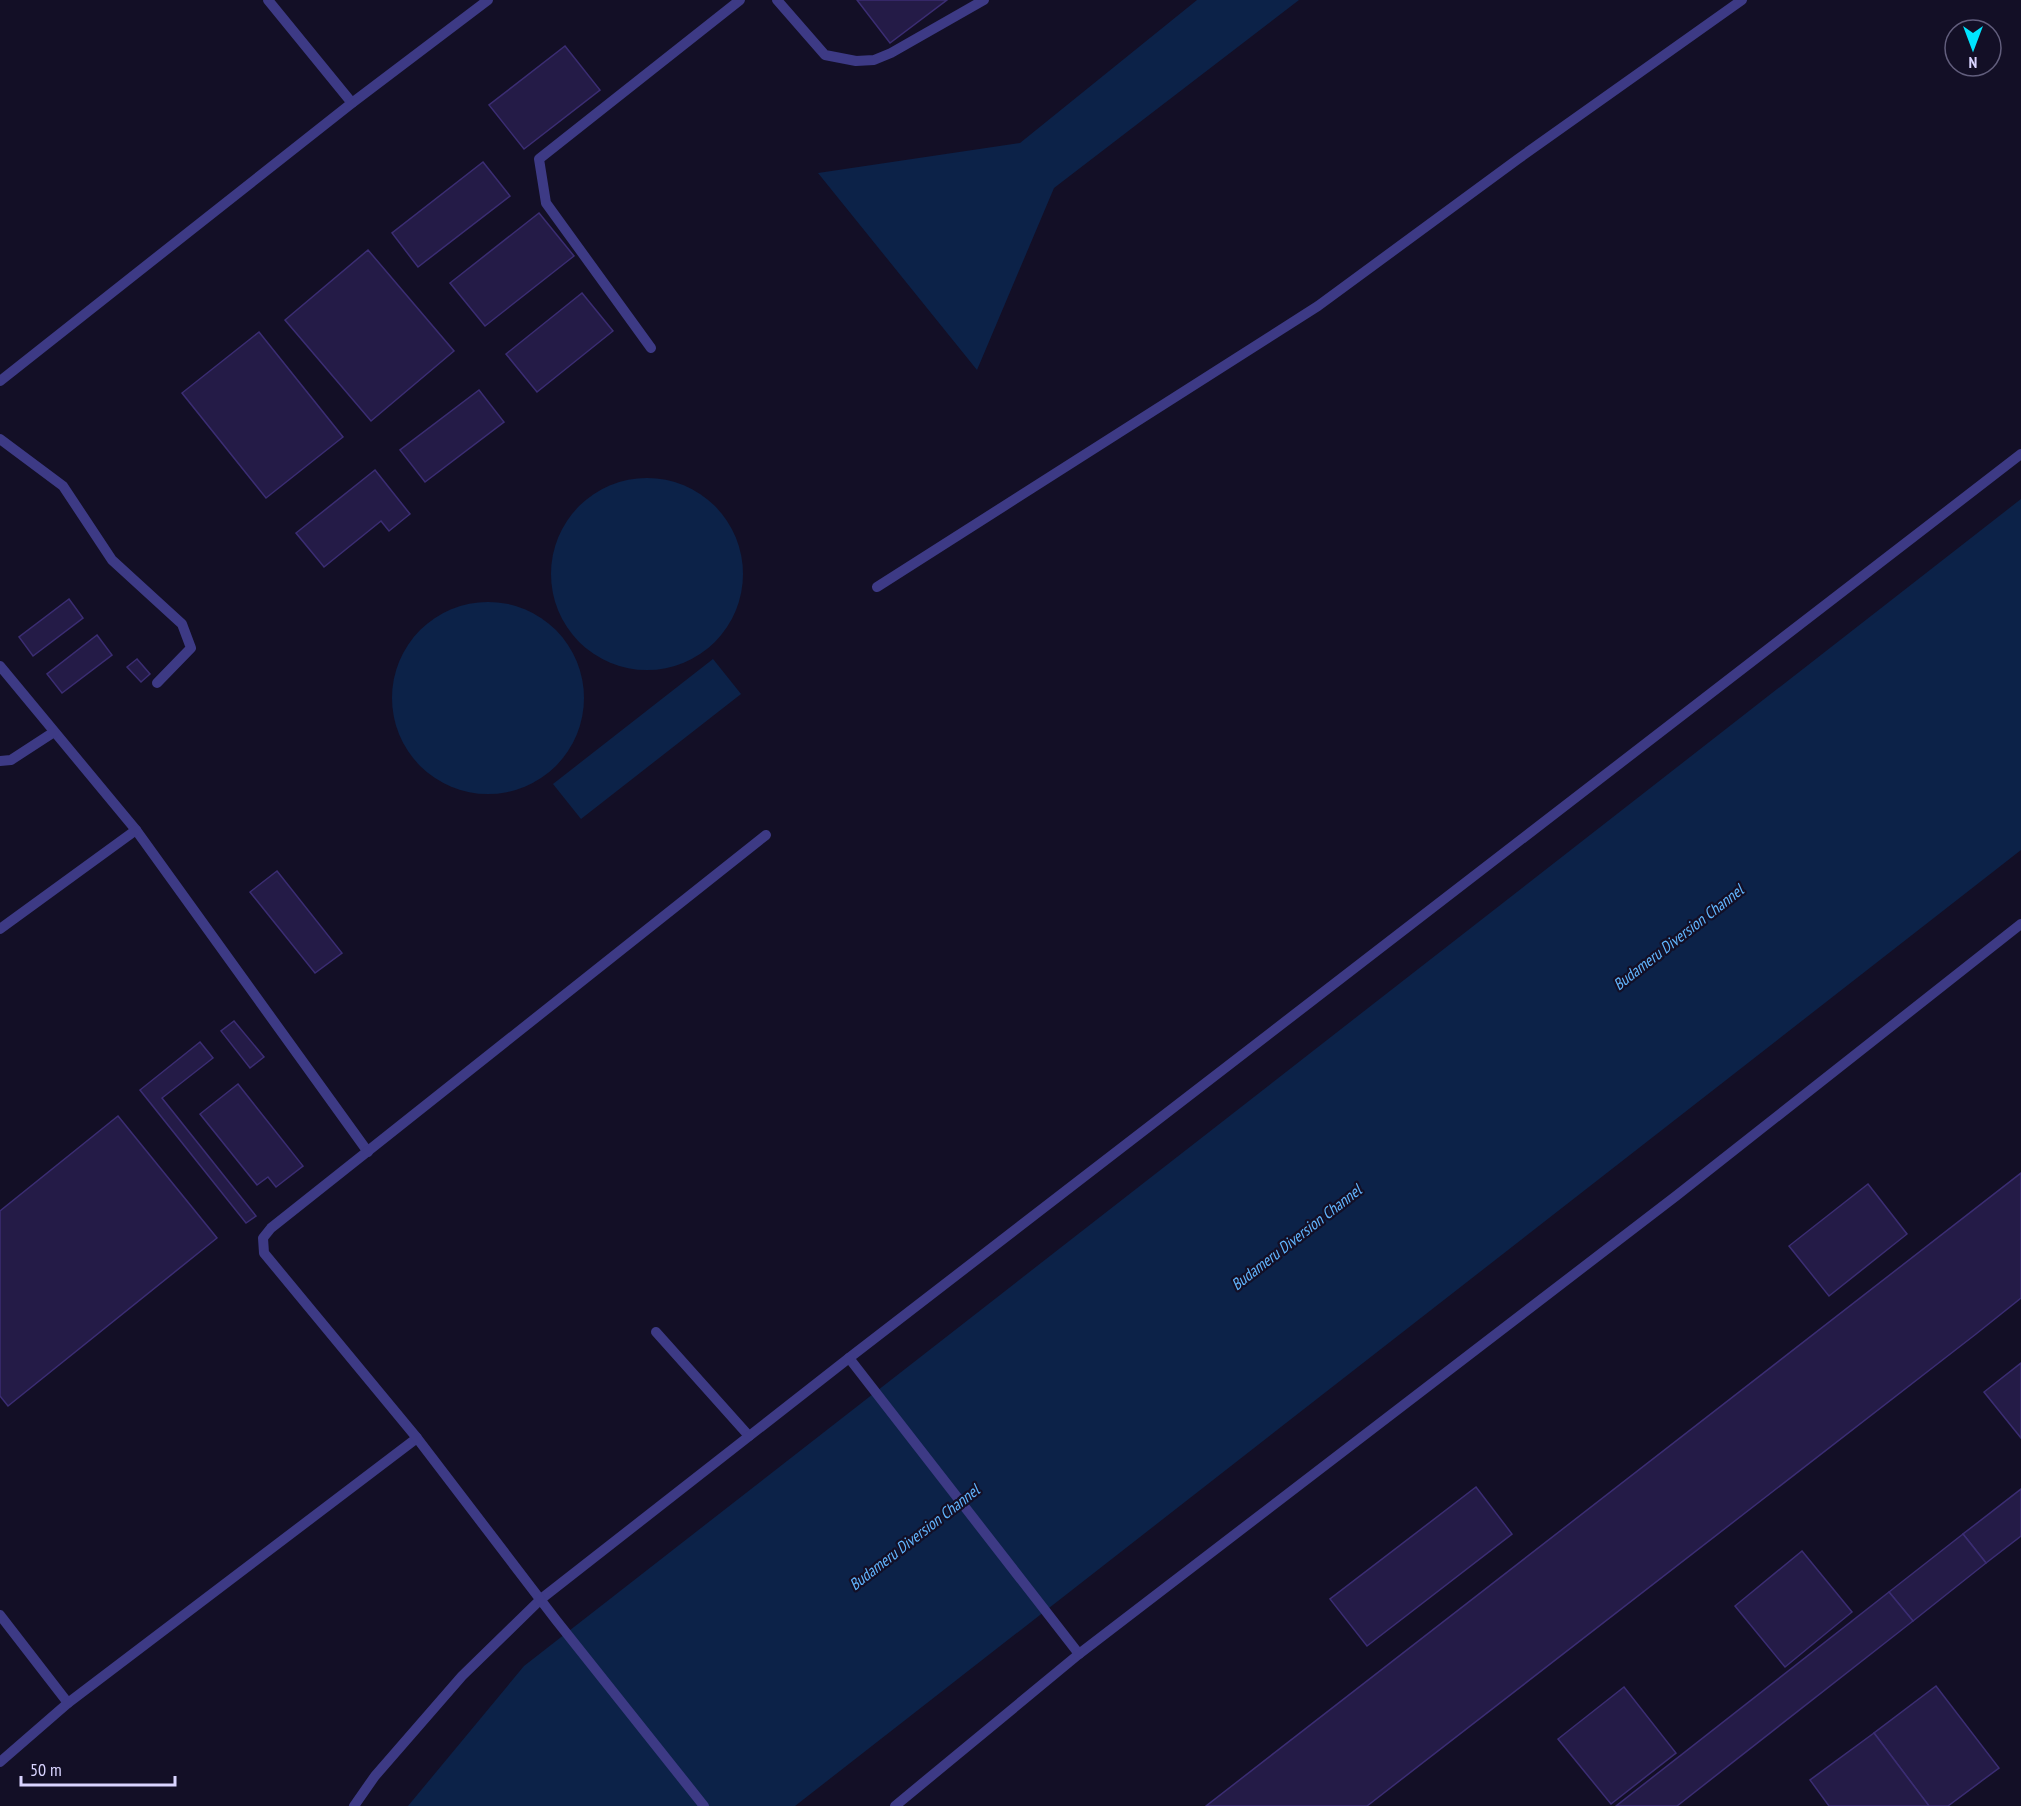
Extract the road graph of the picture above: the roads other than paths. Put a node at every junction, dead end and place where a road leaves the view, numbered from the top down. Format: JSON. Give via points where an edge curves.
{"nodes":[{"id":1,"x":268,"y":0,"type":"edge"},
{"id":2,"x":488,"y":0,"type":"edge"},
{"id":3,"x":740,"y":0,"type":"edge"},
{"id":4,"x":777,"y":0,"type":"edge"},
{"id":5,"x":984,"y":0,"type":"edge"},
{"id":6,"x":1742,"y":0,"type":"edge"},
{"id":7,"x":352,"y":104,"type":"junction"},
{"id":8,"x":651,"y":348,"type":"dead end"},
{"id":9,"x":0,"y":381,"type":"edge"},
{"id":10,"x":0,"y":439,"type":"edge"},
{"id":11,"x":2017,"y":458,"type":"edge"},
{"id":12,"x":2021,"y":471,"type":"edge"},
{"id":13,"x":877,"y":587,"type":"dead end"},
{"id":14,"x":0,"y":666,"type":"edge"},
{"id":15,"x":157,"y":683,"type":"dead end"},
{"id":16,"x":54,"y":732,"type":"junction"},
{"id":17,"x":0,"y":761,"type":"edge"},
{"id":18,"x":136,"y":830,"type":"junction"},
{"id":19,"x":766,"y":835,"type":"dead end"},
{"id":20,"x":2021,"y":924,"type":"edge"},
{"id":21,"x":0,"y":929,"type":"edge"},
{"id":22,"x":368,"y":1152,"type":"junction"},
{"id":23,"x":656,"y":1332,"type":"dead end"},
{"id":24,"x":849,"y":1358,"type":"junction"},
{"id":25,"x":749,"y":1436,"type":"junction"},
{"id":26,"x":417,"y":1438,"type":"junction"},
{"id":27,"x":542,"y":1599,"type":"junction"},
{"id":28,"x":0,"y":1615,"type":"edge"},
{"id":29,"x":1079,"y":1654,"type":"junction"},
{"id":30,"x":68,"y":1703,"type":"junction"},
{"id":31,"x":0,"y":1762,"type":"edge"},
{"id":32,"x":354,"y":1806,"type":"edge"},
{"id":33,"x":704,"y":1806,"type":"edge"},
{"id":34,"x":895,"y":1806,"type":"edge"}],
"edges":[{"from":1,"to":7,"type":"lane"},
{"from":2,"to":7,"type":"lane"},
{"from":3,"to":8,"type":"lane","via":[[540,159],[546,203]]},
{"from":4,"to":5,"type":"lane","via":[[825,55],[856,61],[874,60],[891,53]]},
{"from":6,"to":13,"type":"lane","via":[[1318,306]]},
{"from":7,"to":9,"type":"lane"},
{"from":10,"to":15,"type":"lane","via":[[63,486],[112,560],[182,624],[191,648]]},
{"from":11,"to":12,"type":"lane"},
{"from":11,"to":24,"type":"lane"},
{"from":14,"to":16,"type":"lane"},
{"from":16,"to":17,"type":"lane","via":[[11,760]]},
{"from":16,"to":18,"type":"lane"},
{"from":18,"to":21,"type":"lane"},
{"from":18,"to":22,"type":"lane"},
{"from":19,"to":22,"type":"lane"},
{"from":20,"to":29,"type":"lane","via":[[1676,1197]]},
{"from":22,"to":26,"type":"lane","via":[[270,1228],[263,1238],[264,1253]]},
{"from":23,"to":25,"type":"lane"},
{"from":24,"to":25,"type":"lane"},
{"from":24,"to":29,"type":"lane"},
{"from":25,"to":27,"type":"lane"},
{"from":26,"to":27,"type":"lane"},
{"from":26,"to":30,"type":"lane"},
{"from":27,"to":32,"type":"lane","via":[[462,1676],[375,1776]]},
{"from":27,"to":33,"type":"lane"},
{"from":28,"to":30,"type":"lane"},
{"from":29,"to":34,"type":"lane"},
{"from":30,"to":31,"type":"lane"}]}
